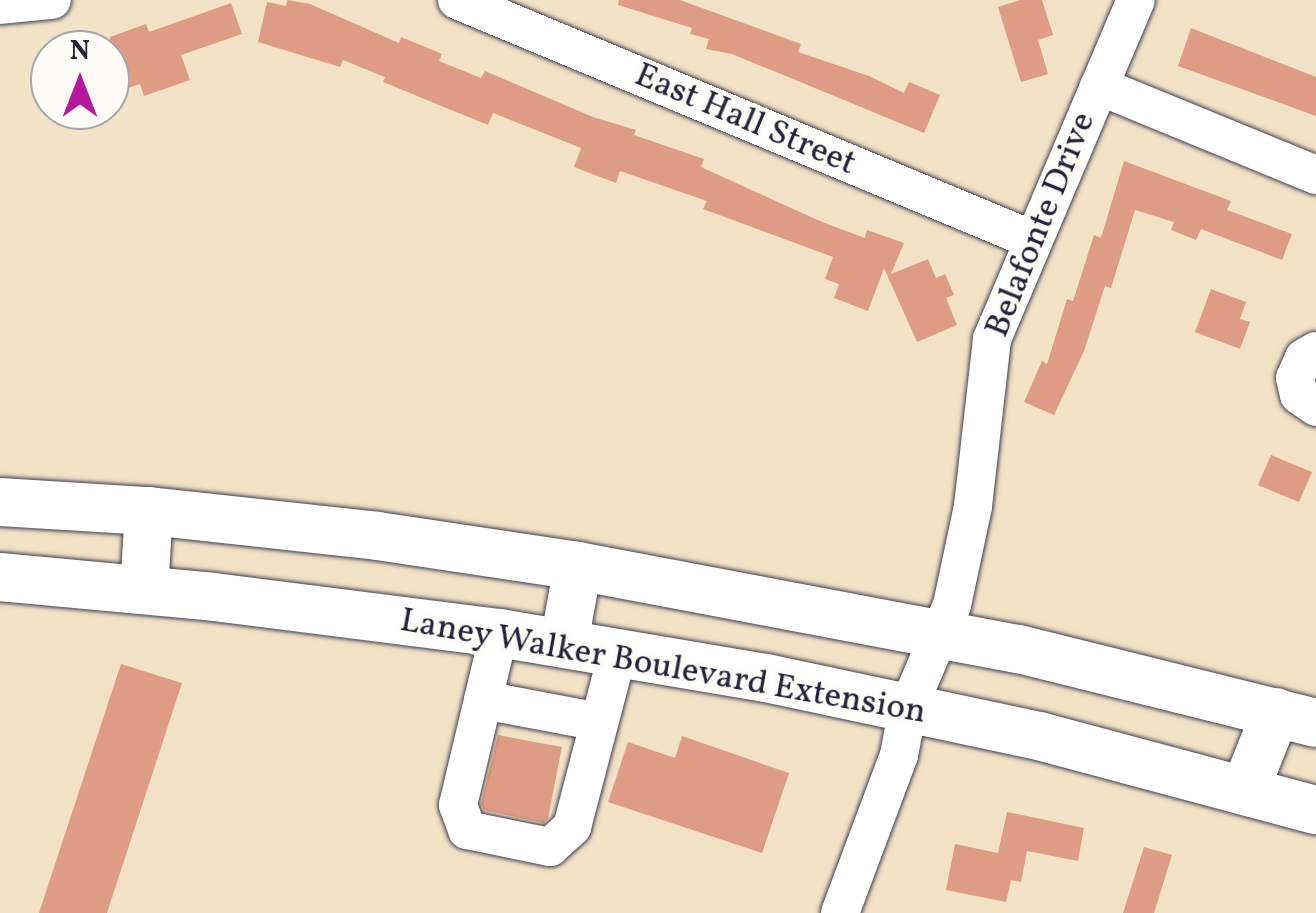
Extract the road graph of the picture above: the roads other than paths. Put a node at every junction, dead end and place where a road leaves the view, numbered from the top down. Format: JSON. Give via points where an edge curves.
{"nodes":[{"id":1,"x":52,"y":0,"type":"edge"},
{"id":2,"x":457,"y":0,"type":"edge"},
{"id":3,"x":1136,"y":0,"type":"edge"},
{"id":4,"x":0,"y":5,"type":"edge"},
{"id":5,"x":1099,"y":86,"type":"junction"},
{"id":6,"x":1316,"y":175,"type":"edge"},
{"id":7,"x":1033,"y":240,"type":"junction"},
{"id":8,"x":1316,"y":351,"type":"edge"},
{"id":9,"x":1316,"y":407,"type":"edge"},
{"id":10,"x":0,"y":502,"type":"edge"},
{"id":11,"x":150,"y":511,"type":"junction"},
{"id":12,"x":578,"y":566,"type":"junction"},
{"id":13,"x":0,"y":577,"type":"edge"},
{"id":14,"x":144,"y":590,"type":"junction"},
{"id":15,"x":499,"y":633,"type":"junction"},
{"id":16,"x":943,"y":634,"type":"junction"},
{"id":17,"x":564,"y":644,"type":"junction"},
{"id":18,"x":618,"y":652,"type":"junction"},
{"id":19,"x":482,"y":700,"type":"junction"},
{"id":20,"x":908,"y":708,"type":"junction"},
{"id":21,"x":1296,"y":718,"type":"edge"},
{"id":22,"x":599,"y":722,"type":"junction"},
{"id":23,"x":1245,"y":790,"type":"junction"},
{"id":24,"x":1316,"y":810,"type":"edge"},
{"id":25,"x":840,"y":913,"type":"edge"}],
"edges":[{"from":1,"to":4,"type":"street"},
{"from":2,"to":7,"type":"street","name":"East Hall Street"},
{"from":3,"to":5,"type":"street","name":"Belafonte Drive"},
{"from":5,"to":6,"type":"street"},
{"from":5,"to":7,"type":"street","name":"Belafonte Drive"},
{"from":7,"to":16,"type":"street","name":"Belafonte Drive","via":[[992,339],[973,506]]},
{"from":8,"to":9,"type":"street","via":[[1304,358],[1295,378],[1300,394]]},
{"from":10,"to":11,"type":"main road"},
{"from":11,"to":12,"type":"main road"},
{"from":11,"to":14,"type":"main road"},
{"from":12,"to":16,"type":"main road"},
{"from":12,"to":17,"type":"main road"},
{"from":13,"to":14,"type":"main road","name":"Laney Walker Boulevard Extension"},
{"from":14,"to":15,"type":"main road","name":"Laney Walker Boulevard Extension"},
{"from":15,"to":17,"type":"main road","name":"Laney Walker Boulevard Extension"},
{"from":15,"to":19,"type":"street"},
{"from":16,"to":20,"type":"street","name":"Belafonte Drive"},
{"from":16,"to":21,"type":"main road"},
{"from":17,"to":18,"type":"main road","name":"Laney Walker Boulevard Extension"},
{"from":18,"to":20,"type":"main road","name":"Laney Walker Boulevard Extension"},
{"from":18,"to":22,"type":"street"},
{"from":19,"to":22,"type":"street"},
{"from":19,"to":22,"type":"street","via":[[458,804],[467,830],[550,848],[572,827]]},
{"from":20,"to":23,"type":"main road","name":"Laney Walker Boulevard Extension"},
{"from":20,"to":25,"type":"street","name":"Belafonte Drive","via":[[899,755]]},
{"from":21,"to":23,"type":"main road"},
{"from":23,"to":24,"type":"main road","name":"Laney Walker Boulevard Extension"}]}
